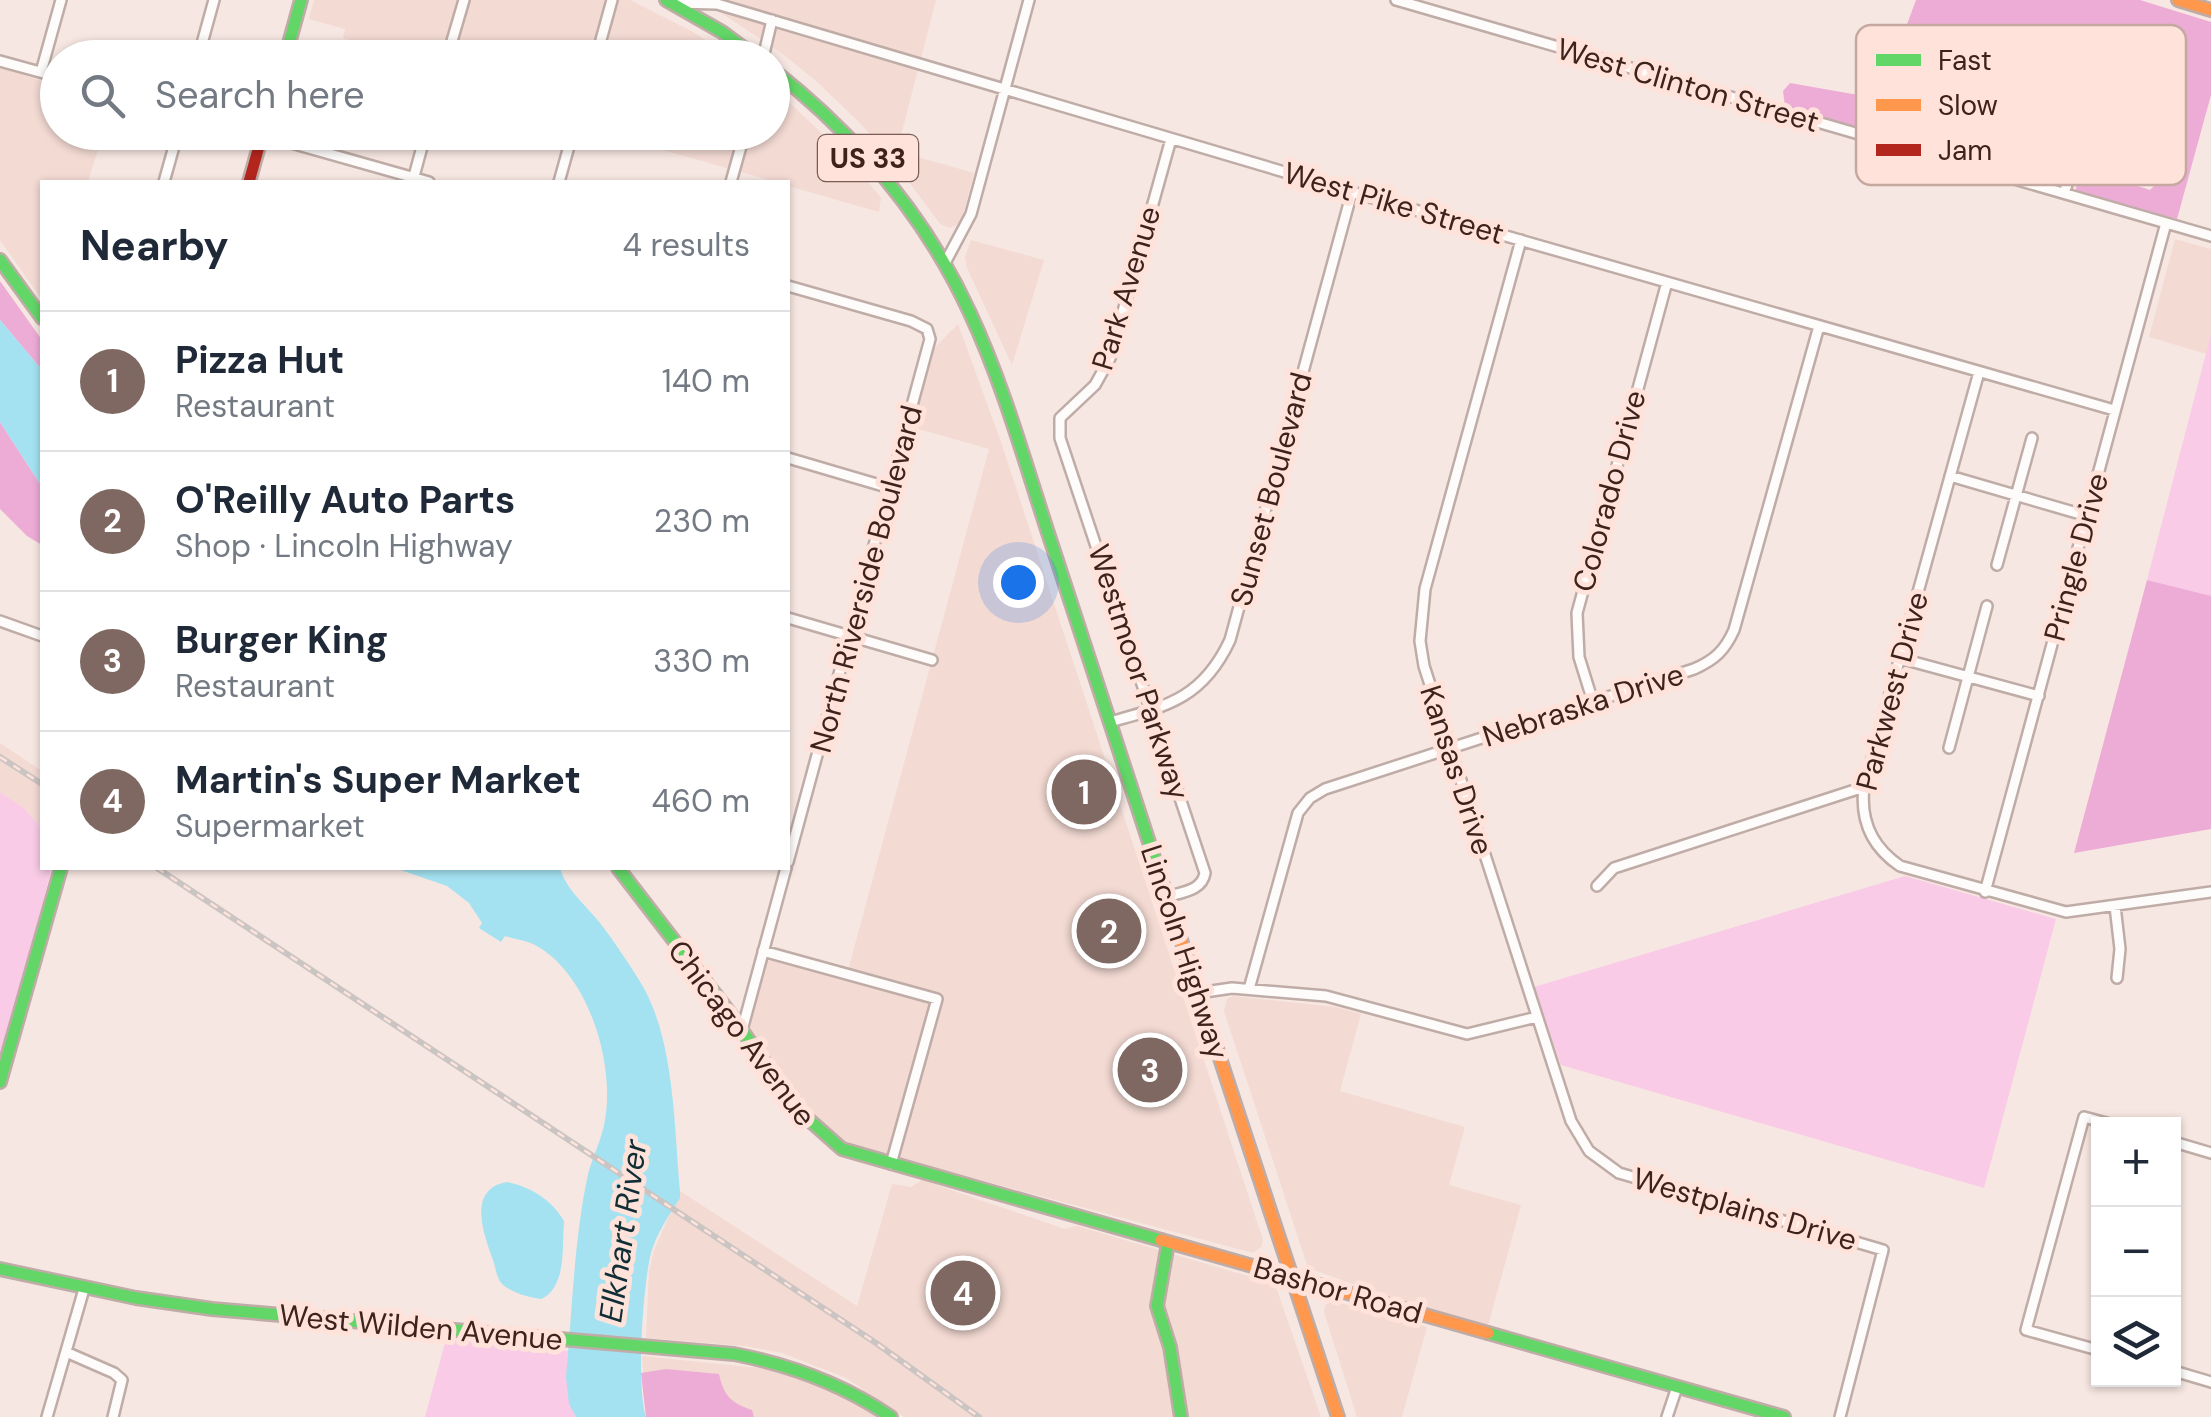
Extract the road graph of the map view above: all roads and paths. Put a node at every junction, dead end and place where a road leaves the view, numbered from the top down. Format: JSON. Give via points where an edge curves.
{"nodes":[{"id":1,"x":61,"y":0,"type":"edge"},
{"id":2,"x":214,"y":0,"type":"edge"},
{"id":3,"x":301,"y":0,"type":"edge"},
{"id":4,"x":464,"y":0,"type":"edge"},
{"id":5,"x":612,"y":0,"type":"edge"},
{"id":6,"x":1029,"y":0,"type":"edge"},
{"id":7,"x":1396,"y":0,"type":"edge"},
{"id":8,"x":2178,"y":0,"type":"edge"},
{"id":9,"x":670,"y":2,"type":"edge"},
{"id":10,"x":2211,"y":10,"type":"edge"},
{"id":11,"x":772,"y":20,"type":"junction"},
{"id":12,"x":49,"y":40,"type":"edge"},
{"id":13,"x":203,"y":40,"type":"edge"},
{"id":14,"x":290,"y":40,"type":"edge"},
{"id":15,"x":452,"y":40,"type":"edge"},
{"id":16,"x":601,"y":40,"type":"edge"},
{"id":17,"x":731,"y":40,"type":"edge"},
{"id":18,"x":766,"y":40,"type":"edge"},
{"id":19,"x":0,"y":61,"type":"edge"},
{"id":20,"x":40,"y":72,"type":"edge"},
{"id":21,"x":790,"y":84,"type":"edge"},
{"id":22,"x":1005,"y":90,"type":"junction"},
{"id":23,"x":1856,"y":133,"type":"edge"},
{"id":24,"x":1171,"y":139,"type":"junction"},
{"id":25,"x":173,"y":150,"type":"edge"},
{"id":26,"x":256,"y":150,"type":"edge"},
{"id":27,"x":313,"y":150,"type":"edge"},
{"id":28,"x":421,"y":150,"type":"edge"},
{"id":29,"x":568,"y":150,"type":"edge"},
{"id":30,"x":741,"y":150,"type":"edge"},
{"id":31,"x":165,"y":180,"type":"edge"},
{"id":32,"x":249,"y":180,"type":"edge"},
{"id":33,"x":413,"y":180,"type":"edge"},
{"id":34,"x":560,"y":180,"type":"edge"},
{"id":35,"x":733,"y":180,"type":"edge"},
{"id":36,"x":2036,"y":185,"type":"edge"},
{"id":37,"x":2067,"y":185,"type":"edge"},
{"id":38,"x":1352,"y":192,"type":"junction"},
{"id":39,"x":2064,"y":193,"type":"junction"},
{"id":40,"x":2166,"y":223,"type":"junction"},
{"id":41,"x":2211,"y":236,"type":"edge"},
{"id":42,"x":1521,"y":240,"type":"junction"},
{"id":43,"x":0,"y":260,"type":"edge"},
{"id":44,"x":944,"y":263,"type":"junction"},
{"id":45,"x":1667,"y":282,"type":"junction"},
{"id":46,"x":790,"y":287,"type":"edge"},
{"id":47,"x":40,"y":315,"type":"edge"},
{"id":48,"x":1819,"y":326,"type":"junction"},
{"id":49,"x":1979,"y":372,"type":"junction"},
{"id":50,"x":2114,"y":410,"type":"junction"},
{"id":51,"x":1058,"y":424,"type":"joint"},
{"id":52,"x":2032,"y":438,"type":"dead end"},
{"id":53,"x":790,"y":459,"type":"edge"},
{"id":54,"x":1950,"y":476,"type":"junction"},
{"id":55,"x":890,"y":488,"type":"junction"},
{"id":56,"x":2016,"y":496,"type":"junction"},
{"id":57,"x":2087,"y":516,"type":"junction"},
{"id":58,"x":1998,"y":565,"type":"dead end"},
{"id":59,"x":1987,"y":606,"type":"dead end"},
{"id":60,"x":790,"y":619,"type":"edge"},
{"id":61,"x":0,"y":620,"type":"edge"},
{"id":62,"x":40,"y":635,"type":"edge"},
{"id":63,"x":850,"y":636,"type":"junction"},
{"id":64,"x":1899,"y":658,"type":"junction"},
{"id":65,"x":932,"y":660,"type":"dead end"},
{"id":66,"x":1968,"y":678,"type":"junction"},
{"id":67,"x":2040,"y":696,"type":"junction"},
{"id":68,"x":1593,"y":702,"type":"junction"},
{"id":69,"x":1152,"y":709,"type":"junction"},
{"id":70,"x":1110,"y":722,"type":"junction"},
{"id":71,"x":1949,"y":748,"type":"dead end"},
{"id":72,"x":1449,"y":749,"type":"junction"},
{"id":73,"x":1864,"y":787,"type":"junction"},
{"id":74,"x":790,"y":854,"type":"edge"},
{"id":75,"x":60,"y":870,"type":"edge"},
{"id":76,"x":620,"y":870,"type":"edge"},
{"id":77,"x":786,"y":870,"type":"edge"},
{"id":78,"x":1597,"y":886,"type":"dead end"},
{"id":79,"x":1984,"y":892,"type":"junction"},
{"id":80,"x":2211,"y":892,"type":"edge"},
{"id":81,"x":1166,"y":897,"type":"junction"},
{"id":82,"x":2114,"y":906,"type":"junction"},
{"id":83,"x":763,"y":951,"type":"junction"},
{"id":84,"x":2117,"y":978,"type":"dead end"},
{"id":85,"x":1248,"y":989,"type":"junction"},
{"id":86,"x":1198,"y":994,"type":"junction"},
{"id":87,"x":1537,"y":1017,"type":"junction"},
{"id":88,"x":742,"y":1030,"type":"junction"},
{"id":89,"x":0,"y":1082,"type":"edge"},
{"id":90,"x":2091,"y":1119,"type":"edge"},
{"id":91,"x":1572,"y":1121,"type":"joint"},
{"id":92,"x":2181,"y":1144,"type":"edge"},
{"id":93,"x":2211,"y":1153,"type":"edge"},
{"id":94,"x":892,"y":1164,"type":"junction"},
{"id":95,"x":1168,"y":1243,"type":"junction"},
{"id":96,"x":1,"y":1273,"type":"edge"},
{"id":97,"x":1293,"y":1277,"type":"junction"},
{"id":98,"x":84,"y":1288,"type":"junction"},
{"id":99,"x":2091,"y":1348,"type":"edge"},
{"id":100,"x":66,"y":1352,"type":"junction"},
{"id":101,"x":2181,"y":1374,"type":"edge"},
{"id":102,"x":2211,"y":1382,"type":"edge"},
{"id":103,"x":1677,"y":1387,"type":"junction"},
{"id":104,"x":47,"y":1417,"type":"edge"},
{"id":105,"x":113,"y":1417,"type":"edge"},
{"id":106,"x":891,"y":1417,"type":"edge"},
{"id":107,"x":1181,"y":1417,"type":"edge"},
{"id":108,"x":1338,"y":1417,"type":"edge"},
{"id":109,"x":1666,"y":1417,"type":"edge"},
{"id":110,"x":1784,"y":1417,"type":"edge"},
{"id":111,"x":1840,"y":1417,"type":"edge"}],
"edges":[{"from":1,"to":12,"type":"street"},
{"from":2,"to":13,"type":"street"},
{"from":3,"to":14,"type":"main road"},
{"from":4,"to":15,"type":"street"},
{"from":5,"to":16,"type":"street"},
{"from":6,"to":22,"type":"street"},
{"from":7,"to":23,"type":"street","name":"West Clinton Street"},
{"from":8,"to":10,"type":"main road"},
{"from":9,"to":11,"type":"street","name":"West Pike Street","via":[[717,4]]},
{"from":9,"to":17,"type":"main road"},
{"from":11,"to":18,"type":"street"},
{"from":11,"to":22,"type":"street","name":"West Pike Street"},
{"from":19,"to":20,"type":"street"},
{"from":21,"to":44,"type":"main road","number":"US 33","via":[[864,152]]},
{"from":22,"to":24,"type":"street","name":"West Pike Street"},
{"from":22,"to":44,"type":"street","via":[[971,214]]},
{"from":24,"to":38,"type":"street","name":"West Pike Street"},
{"from":24,"to":51,"type":"street","name":"Park Avenue","via":[[1110,358]]},
{"from":25,"to":31,"type":"street"},
{"from":26,"to":32,"type":"main road"},
{"from":27,"to":33,"type":"street"},
{"from":28,"to":33,"type":"street"},
{"from":29,"to":34,"type":"street"},
{"from":30,"to":35,"type":"street"},
{"from":36,"to":39,"type":"street","name":"West Clinton Street"},
{"from":37,"to":39,"type":"street"},
{"from":38,"to":42,"type":"street","name":"West Pike Street"},
{"from":38,"to":69,"type":"street","name":"Sunset Boulevard","via":[[1230,640],[1205,682]]},
{"from":39,"to":40,"type":"street","name":"West Clinton Street"},
{"from":40,"to":41,"type":"street","name":"West Clinton Street"},
{"from":40,"to":50,"type":"street","name":"Pringle Drive"},
{"from":42,"to":45,"type":"street","name":"West Pike Street"},
{"from":42,"to":72,"type":"street","name":"Kansas Drive","via":[[1425,589],[1420,641]]},
{"from":43,"to":47,"type":"main road"},
{"from":44,"to":70,"type":"main road","name":"Lincoln Highway","number":"US 33","via":[[986,352]]},
{"from":45,"to":48,"type":"street","name":"West Pike Street"},
{"from":45,"to":68,"type":"street","name":"Colorado Drive","via":[[1577,612],[1579,657]]},
{"from":46,"to":55,"type":"street","name":"North Riverside Boulevard","via":[[920,325],[930,334]]},
{"from":48,"to":49,"type":"street","name":"West Pike Street"},
{"from":48,"to":68,"type":"street","name":"Nebraska Drive","via":[[1726,646],[1694,669]]},
{"from":49,"to":50,"type":"street","name":"West Pike Street"},
{"from":49,"to":54,"type":"street","name":"Parkwest Drive"},
{"from":50,"to":57,"type":"street","name":"Pringle Drive"},
{"from":51,"to":69,"type":"street","name":"Westmoor Parkway"},
{"from":52,"to":56,"type":"street"},
{"from":53,"to":55,"type":"street"},
{"from":54,"to":56,"type":"street"},
{"from":54,"to":64,"type":"street","name":"Parkwest Drive"},
{"from":55,"to":63,"type":"street","name":"North Riverside Boulevard"},
{"from":56,"to":57,"type":"street"},
{"from":56,"to":58,"type":"street"},
{"from":57,"to":67,"type":"street","name":"Pringle Drive"},
{"from":59,"to":66,"type":"street"},
{"from":60,"to":63,"type":"street"},
{"from":61,"to":62,"type":"street"},
{"from":63,"to":65,"type":"street"},
{"from":63,"to":74,"type":"street","name":"North Riverside Boulevard"},
{"from":64,"to":66,"type":"street"},
{"from":64,"to":73,"type":"street","name":"Parkwest Drive"},
{"from":66,"to":67,"type":"street"},
{"from":66,"to":71,"type":"street"},
{"from":67,"to":79,"type":"street","name":"Pringle Drive"},
{"from":68,"to":72,"type":"street","name":"Nebraska Drive"},
{"from":69,"to":70,"type":"street","name":"Sunset Boulevard"},
{"from":69,"to":81,"type":"street","name":"Westmoor Parkway","via":[[1205,872],[1197,888]]},
{"from":70,"to":81,"type":"main road","name":"Lincoln Highway","number":"US 33"},
{"from":72,"to":85,"type":"street","name":"Nebraska Drive","via":[[1310,798],[1298,813]]},
{"from":72,"to":87,"type":"street","name":"Kansas Drive"},
{"from":73,"to":78,"type":"street","via":[[1614,868]]},
{"from":73,"to":79,"type":"street","name":"Parkwest Drive","via":[[1869,832],[1889,859]]},
{"from":75,"to":89,"type":"main road"},
{"from":76,"to":88,"type":"main road","name":"Chicago Avenue"},
{"from":77,"to":83,"type":"street","name":"North Riverside Boulevard"},
{"from":79,"to":82,"type":"street","name":"Parkwest Drive","via":[[2066,912]]},
{"from":80,"to":82,"type":"street","name":"Parkwest Drive"},
{"from":81,"to":86,"type":"main road","name":"Lincoln Highway","number":"US 33"},
{"from":82,"to":84,"type":"street"},
{"from":83,"to":88,"type":"street","name":"North Riverside Boulevard"},
{"from":83,"to":94,"type":"street","via":[[936,1000]]},
{"from":85,"to":86,"type":"street"},
{"from":85,"to":87,"type":"street","via":[[1346,1000],[1468,1034]]},
{"from":86,"to":97,"type":"main road","name":"Lincoln Highway","number":"US 33"},
{"from":87,"to":91,"type":"street","name":"Kansas Drive"},
{"from":88,"to":94,"type":"main road","name":"Chicago Avenue","via":[[814,1130],[842,1149]]},
{"from":90,"to":99,"type":"street","via":[[2084,1117],[2026,1330]]},
{"from":91,"to":111,"type":"street","name":"Westplains Drive","via":[[1589,1151],[1619,1173],[1884,1250]]},
{"from":92,"to":93,"type":"street"},
{"from":94,"to":95,"type":"main road","name":"Bashor Road"},
{"from":95,"to":97,"type":"main road","name":"Bashor Road"},
{"from":95,"to":107,"type":"main road","via":[[1157,1306]]},
{"from":96,"to":98,"type":"main road","name":"West Wilden Avenue"},
{"from":97,"to":103,"type":"main road","name":"Bashor Road"},
{"from":97,"to":108,"type":"main road","name":"Lincoln Highway","number":"US 33"},
{"from":98,"to":100,"type":"street"},
{"from":98,"to":106,"type":"main road","name":"West Wilden Avenue","via":[[212,1309],[776,1361],[842,1386]]},
{"from":100,"to":104,"type":"street"},
{"from":100,"to":105,"type":"street","via":[[122,1380]]},
{"from":101,"to":102,"type":"street"},
{"from":103,"to":109,"type":"street"},
{"from":103,"to":110,"type":"main road","name":"Bashor Road"}]}
